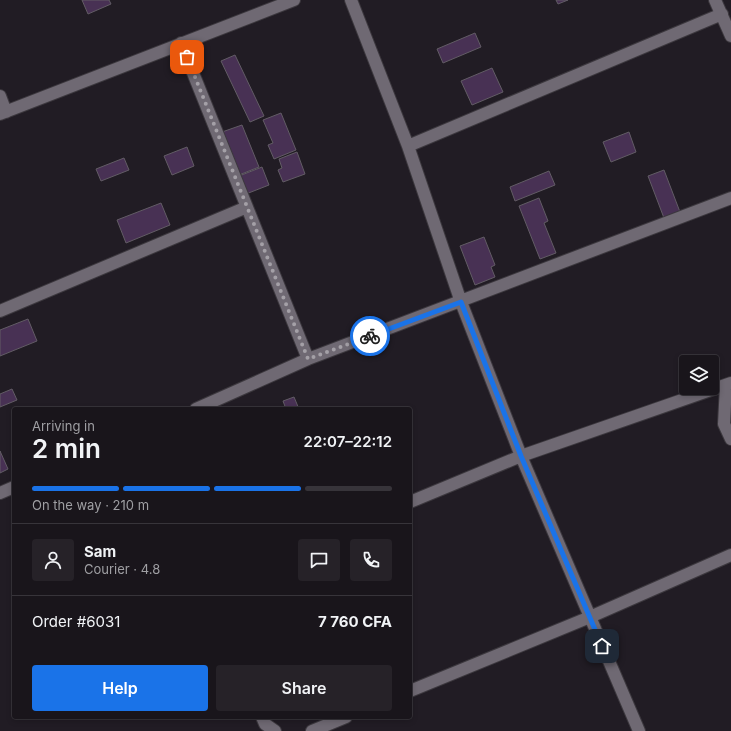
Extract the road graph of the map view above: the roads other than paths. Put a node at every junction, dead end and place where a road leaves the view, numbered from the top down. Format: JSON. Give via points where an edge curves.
{"nodes":[{"id":1,"x":294,"y":0,"type":"edge"},
{"id":2,"x":351,"y":0,"type":"edge"},
{"id":3,"x":715,"y":0,"type":"edge"},
{"id":4,"x":726,"y":19,"type":"edge"},
{"id":5,"x":731,"y":36,"type":"edge"},
{"id":6,"x":181,"y":43,"type":"junction"},
{"id":7,"x":0,"y":96,"type":"edge"},
{"id":8,"x":3,"y":113,"type":"edge"},
{"id":9,"x":408,"y":146,"type":"junction"},
{"id":10,"x":731,"y":198,"type":"edge"},
{"id":11,"x":246,"y":207,"type":"junction"},
{"id":12,"x":461,"y":302,"type":"junction"},
{"id":13,"x":0,"y":311,"type":"edge"},
{"id":14,"x":308,"y":359,"type":"junction"},
{"id":15,"x":728,"y":384,"type":"edge"},
{"id":16,"x":200,"y":407,"type":"edge"},
{"id":17,"x":731,"y":439,"type":"edge"},
{"id":18,"x":521,"y":456,"type":"junction"},
{"id":19,"x":12,"y":488,"type":"edge"},
{"id":20,"x":0,"y":493,"type":"edge"},
{"id":21,"x":412,"y":501,"type":"edge"},
{"id":22,"x":731,"y":555,"type":"edge"},
{"id":23,"x":590,"y":617,"type":"junction"},
{"id":24,"x":412,"y":690,"type":"edge"},
{"id":25,"x":263,"y":719,"type":"edge"},
{"id":26,"x":341,"y":719,"type":"edge"},
{"id":27,"x":275,"y":731,"type":"edge"},
{"id":28,"x":312,"y":731,"type":"edge"},
{"id":29,"x":638,"y":731,"type":"edge"}],
"edges":[{"from":1,"to":6,"type":"street"},
{"from":2,"to":9,"type":"street"},
{"from":3,"to":4,"type":"street"},
{"from":4,"to":5,"type":"street"},
{"from":4,"to":9,"type":"street"},
{"from":6,"to":8,"type":"street"},
{"from":6,"to":11,"type":"street"},
{"from":7,"to":8,"type":"street"},
{"from":9,"to":12,"type":"street"},
{"from":10,"to":12,"type":"street"},
{"from":11,"to":13,"type":"street"},
{"from":11,"to":14,"type":"street"},
{"from":12,"to":14,"type":"street"},
{"from":12,"to":18,"type":"street"},
{"from":14,"to":16,"type":"street"},
{"from":15,"to":17,"type":"street","via":[[724,424]]},
{"from":15,"to":18,"type":"street"},
{"from":18,"to":21,"type":"street"},
{"from":18,"to":23,"type":"street"},
{"from":19,"to":20,"type":"street"},
{"from":22,"to":23,"type":"street"},
{"from":23,"to":24,"type":"street"},
{"from":23,"to":29,"type":"street"},
{"from":25,"to":27,"type":"street","via":[[265,724]]},
{"from":26,"to":28,"type":"street"}]}
